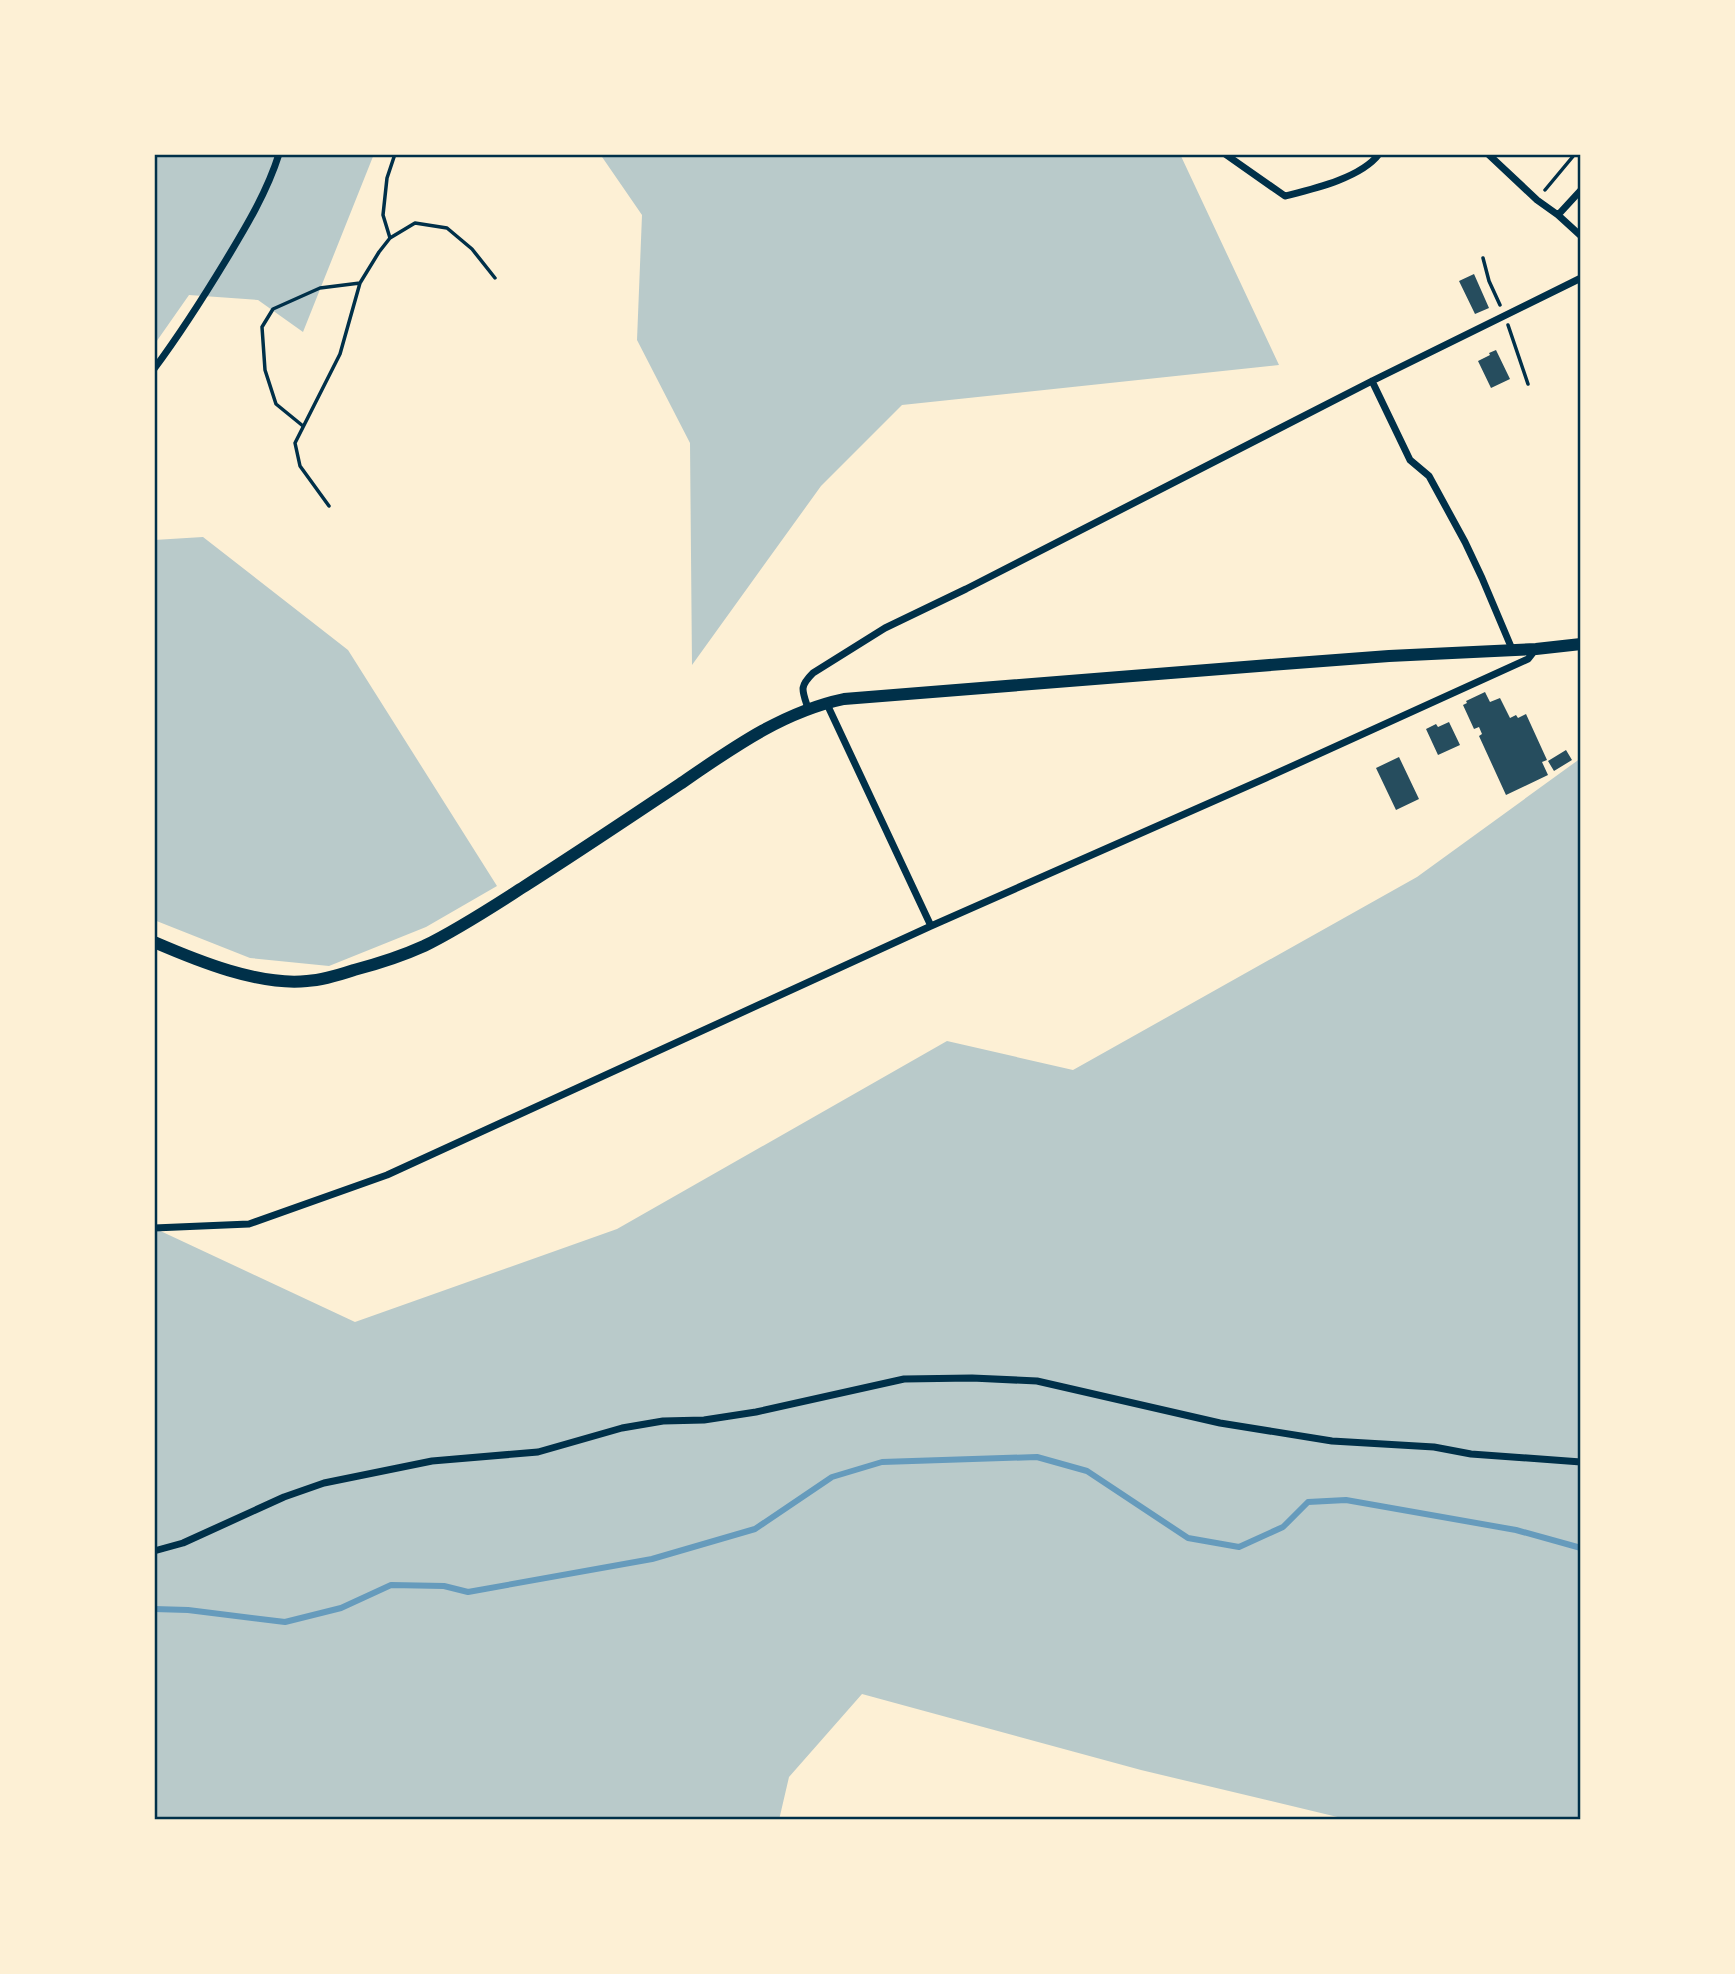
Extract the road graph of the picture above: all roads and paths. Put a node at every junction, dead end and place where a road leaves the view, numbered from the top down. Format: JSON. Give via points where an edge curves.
{"nodes":[{"id":1,"x":279,"y":154,"type":"edge"},
{"id":2,"x":395,"y":154,"type":"edge"},
{"id":3,"x":1225,"y":154,"type":"edge"},
{"id":4,"x":1379,"y":154,"type":"edge"},
{"id":5,"x":1488,"y":154,"type":"edge"},
{"id":6,"x":1575,"y":154,"type":"edge"},
{"id":7,"x":1581,"y":190,"type":"edge"},
{"id":8,"x":1537,"y":200,"type":"junction"},
{"id":9,"x":1558,"y":215,"type":"junction"},
{"id":10,"x":1581,"y":236,"type":"edge"},
{"id":11,"x":390,"y":239,"type":"junction"},
{"id":12,"x":495,"y":278,"type":"dead end"},
{"id":13,"x":1581,"y":278,"type":"edge"},
{"id":14,"x":360,"y":283,"type":"junction"},
{"id":15,"x":154,"y":369,"type":"edge"},
{"id":16,"x":1371,"y":381,"type":"junction"},
{"id":17,"x":303,"y":426,"type":"junction"},
{"id":18,"x":329,"y":506,"type":"dead end"},
{"id":19,"x":1581,"y":644,"type":"edge"},
{"id":20,"x":1512,"y":649,"type":"junction"},
{"id":21,"x":1536,"y":649,"type":"junction"},
{"id":22,"x":826,"y":702,"type":"junction"},
{"id":23,"x":808,"y":708,"type":"junction"},
{"id":24,"x":931,"y":926,"type":"junction"},
{"id":25,"x":154,"y":942,"type":"edge"},
{"id":26,"x":154,"y":1228,"type":"edge"},
{"id":27,"x":1581,"y":1461,"type":"edge"},
{"id":28,"x":154,"y":1551,"type":"edge"}],
"edges":[{"from":1,"to":15,"type":"street","via":[[244,231]]},
{"from":2,"to":11,"type":"path","via":[[383,215]]},
{"from":3,"to":4,"type":"street","via":[[1285,196],[1325,186],[1373,163]]},
{"from":5,"to":8,"type":"street"},
{"from":6,"to":8,"type":"path"},
{"from":7,"to":9,"type":"street"},
{"from":8,"to":9,"type":"street"},
{"from":9,"to":10,"type":"street"},
{"from":11,"to":12,"type":"path","via":[[415,223],[447,228]]},
{"from":11,"to":14,"type":"path"},
{"from":13,"to":16,"type":"street"},
{"from":14,"to":17,"type":"path","via":[[340,354]]},
{"from":14,"to":17,"type":"path","via":[[320,288],[284,303],[273,309],[262,327],[265,370],[276,404]]},
{"from":16,"to":20,"type":"street","via":[[1409,460],[1429,476],[1465,542]]},
{"from":16,"to":23,"type":"street","via":[[885,628],[804,682]]},
{"from":17,"to":18,"type":"path","via":[[295,443],[300,466]]},
{"from":19,"to":21,"type":"street"},
{"from":20,"to":21,"type":"street"},
{"from":20,"to":22,"type":"street"},
{"from":21,"to":24,"type":"street","via":[[1528,660]]},
{"from":22,"to":23,"type":"street"},
{"from":22,"to":24,"type":"street"},
{"from":23,"to":25,"type":"street","via":[[734,747],[465,923],[421,947],[372,965],[307,981],[278,981],[198,961]]},
{"from":24,"to":26,"type":"street","via":[[387,1175],[249,1224]]},
{"from":27,"to":28,"type":"street","via":[[1332,1441],[1220,1423],[1037,1381],[904,1379],[756,1412],[663,1421],[538,1451],[432,1461],[324,1483]]}]}
